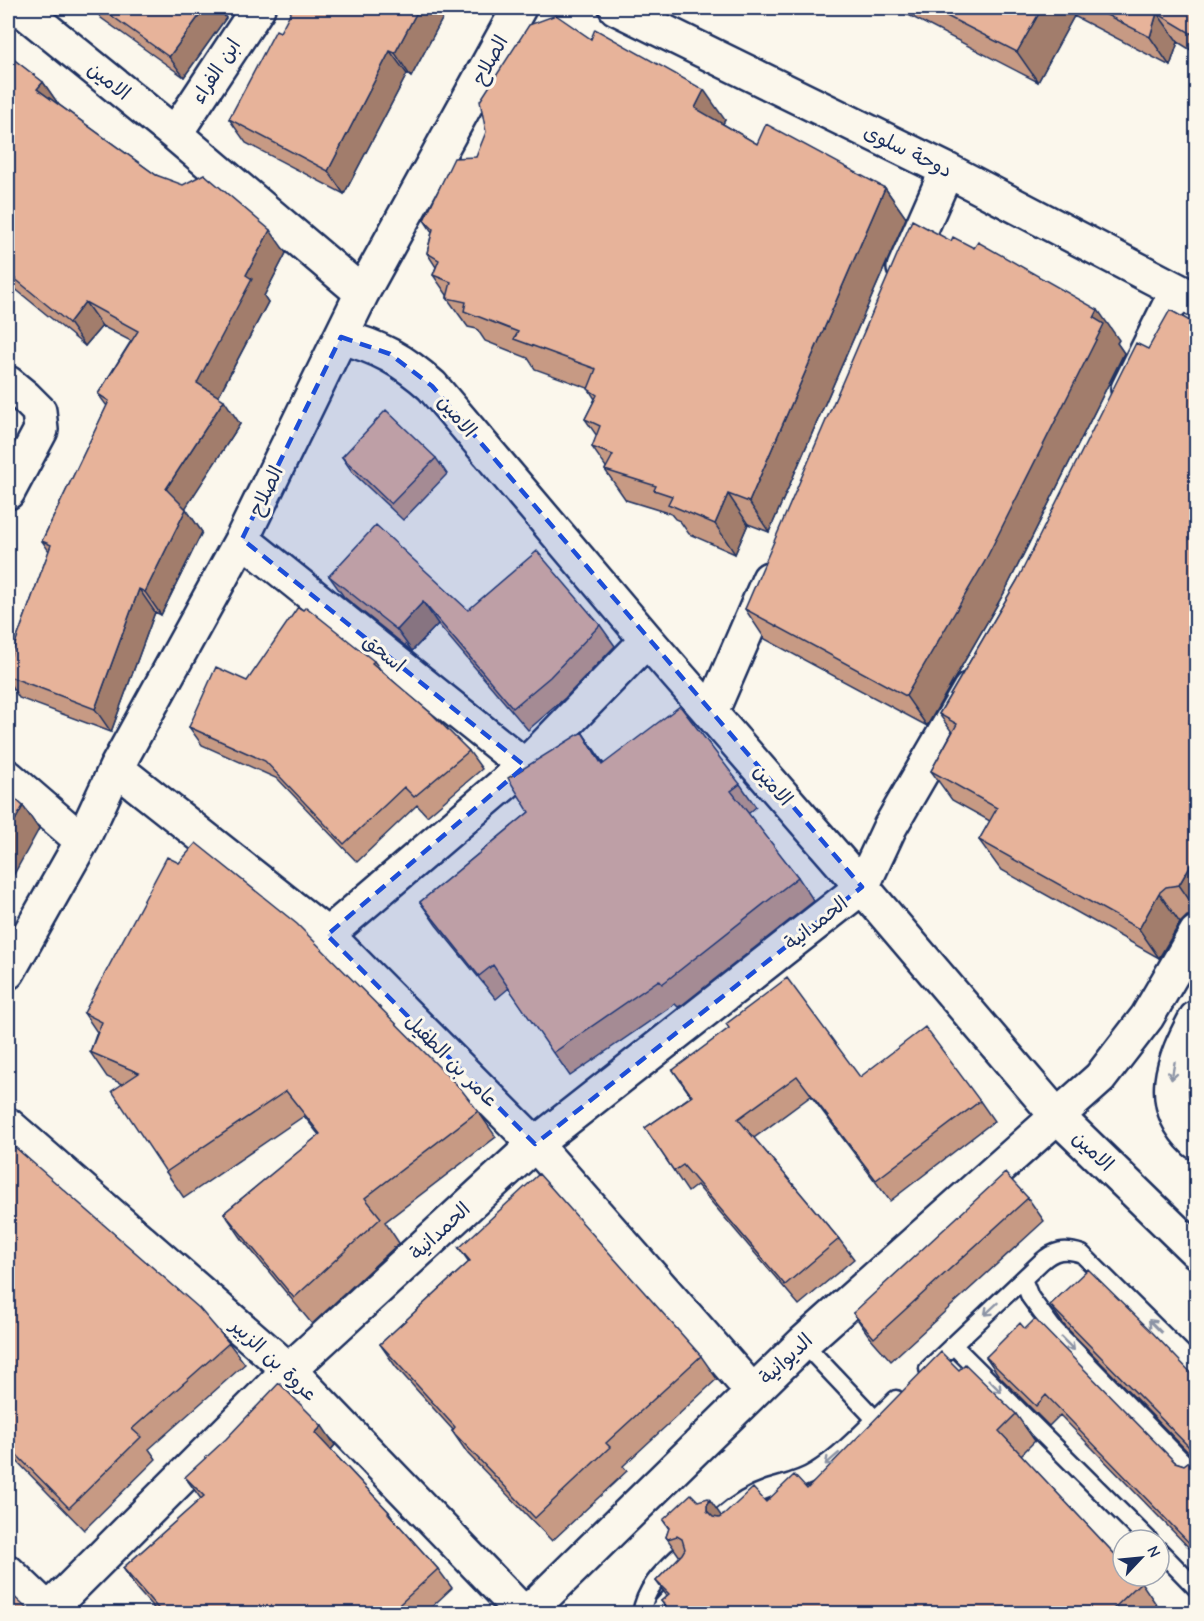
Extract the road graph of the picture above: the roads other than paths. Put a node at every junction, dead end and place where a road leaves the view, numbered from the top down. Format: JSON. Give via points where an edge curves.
{"nodes":[{"id":1,"x":20,"y":8,"type":"edge"},
{"id":2,"x":258,"y":8,"type":"edge"},
{"id":3,"x":616,"y":8,"type":"edge"},
{"id":4,"x":514,"y":10,"type":"edge"},
{"id":5,"x":175,"y":134,"type":"junction"},
{"id":6,"x":947,"y":170,"type":"junction"},
{"id":7,"x":895,"y":290,"type":"edge"},
{"id":8,"x":362,"y":293,"type":"junction"},
{"id":9,"x":1187,"y":295,"type":"edge"},
{"id":10,"x":341,"y":337,"type":"junction"},
{"id":11,"x":8,"y":383,"type":"edge"},
{"id":12,"x":1114,"y":415,"type":"edge"},
{"id":13,"x":8,"y":492,"type":"edge"},
{"id":14,"x":242,"y":539,"type":"junction"},
{"id":15,"x":782,"y":550,"type":"edge"},
{"id":16,"x":647,"y":640,"type":"junction"},
{"id":17,"x":985,"y":663,"type":"edge"},
{"id":18,"x":711,"y":713,"type":"junction"},
{"id":19,"x":525,"y":766,"type":"junction"},
{"id":20,"x":116,"y":768,"type":"junction"},
{"id":21,"x":8,"y":777,"type":"edge"},
{"id":22,"x":82,"y":841,"type":"junction"},
{"id":23,"x":862,"y":887,"type":"junction"},
{"id":24,"x":1197,"y":933,"type":"edge"},
{"id":25,"x":327,"y":935,"type":"junction"},
{"id":26,"x":8,"y":972,"type":"edge"},
{"id":27,"x":1197,"y":1018,"type":"edge"},
{"id":28,"x":1057,"y":1116,"type":"junction"},
{"id":29,"x":8,"y":1125,"type":"edge"},
{"id":30,"x":1197,"y":1142,"type":"edge"},
{"id":31,"x":535,"y":1144,"type":"junction"},
{"id":32,"x":1197,"y":1251,"type":"edge"},
{"id":33,"x":1023,"y":1279,"type":"junction"},
{"id":34,"x":803,"y":1343,"type":"junction"},
{"id":35,"x":953,"y":1345,"type":"junction"},
{"id":36,"x":1197,"y":1367,"type":"edge"},
{"id":37,"x":289,"y":1370,"type":"junction"},
{"id":38,"x":752,"y":1391,"type":"junction"},
{"id":39,"x":875,"y":1419,"type":"junction"},
{"id":40,"x":1197,"y":1475,"type":"edge"},
{"id":41,"x":784,"y":1485,"type":"junction"},
{"id":42,"x":766,"y":1507,"type":"edge"},
{"id":43,"x":720,"y":1518,"type":"edge"},
{"id":44,"x":1137,"y":1528,"type":"edge"},
{"id":45,"x":678,"y":1557,"type":"edge"},
{"id":46,"x":1171,"y":1562,"type":"edge"},
{"id":47,"x":8,"y":1572,"type":"edge"},
{"id":48,"x":686,"y":1580,"type":"edge"},
{"id":49,"x":1197,"y":1588,"type":"edge"},
{"id":50,"x":51,"y":1612,"type":"edge"},
{"id":51,"x":525,"y":1614,"type":"edge"},
{"id":52,"x":641,"y":1614,"type":"edge"},
{"id":53,"x":655,"y":1614,"type":"edge"}],
"edges":[{"from":1,"to":5,"type":"street","name":"الامين"},
{"from":2,"to":5,"type":"street","name":"ابن الفراء"},
{"from":3,"to":6,"type":"street","name":"دوحة سلوى"},
{"from":4,"to":8,"type":"street","name":"الصلاح"},
{"from":5,"to":8,"type":"street","name":"الامين"},
{"from":6,"to":7,"type":"street"},
{"from":6,"to":9,"type":"street","name":"دوحة سلوى"},
{"from":8,"to":10,"type":"street","name":"الصلاح"},
{"from":9,"to":12,"type":"street"},
{"from":10,"to":14,"type":"street","name":"الصلاح"},
{"from":10,"to":16,"type":"street","name":"الامين","via":[[390,354],[432,386]]},
{"from":11,"to":13,"type":"street","via":[[39,411],[41,430]]},
{"from":14,"to":19,"type":"street","name":"اسحق"},
{"from":14,"to":20,"type":"street","name":"الصلاح"},
{"from":15,"to":18,"type":"street"},
{"from":16,"to":18,"type":"street","name":"الامين"},
{"from":16,"to":19,"type":"street"},
{"from":17,"to":23,"type":"street","via":[[890,827]]},
{"from":18,"to":23,"type":"street","name":"الامين"},
{"from":19,"to":25,"type":"street"},
{"from":20,"to":22,"type":"street","name":"الصلاح"},
{"from":20,"to":25,"type":"street","name":"عامر بن الطفيل"},
{"from":21,"to":22,"type":"street"},
{"from":22,"to":26,"type":"street","name":"الصلاح"},
{"from":23,"to":28,"type":"street","name":"الامين"},
{"from":23,"to":31,"type":"street","name":"الحمدانية"},
{"from":24,"to":28,"type":"street","name":"الديوانية","via":[[1147,1017],[1100,1078]]},
{"from":25,"to":31,"type":"street","name":"عامر بن الطفيل"},
{"from":27,"to":30,"type":"street","one_way":true,"via":[[1176,1060],[1172,1080],[1173,1101],[1180,1121]]},
{"from":28,"to":32,"type":"street","name":"الامين"},
{"from":28,"to":34,"type":"street","name":"الديوانية"},
{"from":29,"to":37,"type":"street","name":"عروة بن الزبير"},
{"from":31,"to":37,"type":"street","name":"الحمدانية"},
{"from":31,"to":38,"type":"street","name":"عامر بن الطفيل"},
{"from":33,"to":35,"type":"lane","one_way":true},
{"from":36,"to":33,"type":"lane","one_way":true,"via":[[1082,1254],[1071,1250],[1050,1254]]},
{"from":33,"to":40,"type":"lane","one_way":true,"via":[[1030,1297],[1052,1327]]},
{"from":34,"to":38,"type":"street","name":"الديوانية"},
{"from":34,"to":39,"type":"lane"},
{"from":35,"to":39,"type":"lane"},
{"from":35,"to":44,"type":"lane","one_way":true},
{"from":37,"to":50,"type":"street","name":"الحمدانية"},
{"from":37,"to":51,"type":"street","name":"عروة بن الزبير"},
{"from":38,"to":51,"type":"street","name":"الديوانية"},
{"from":39,"to":41,"type":"lane","one_way":true,"via":[[829,1462]]},
{"from":41,"to":42,"type":"lane"},
{"from":41,"to":43,"type":"lane","via":[[749,1497]]},
{"from":45,"to":52,"type":"lane","via":[[654,1582]]},
{"from":46,"to":49,"type":"lane"},
{"from":47,"to":50,"type":"street"},
{"from":48,"to":53,"type":"lane"}]}
